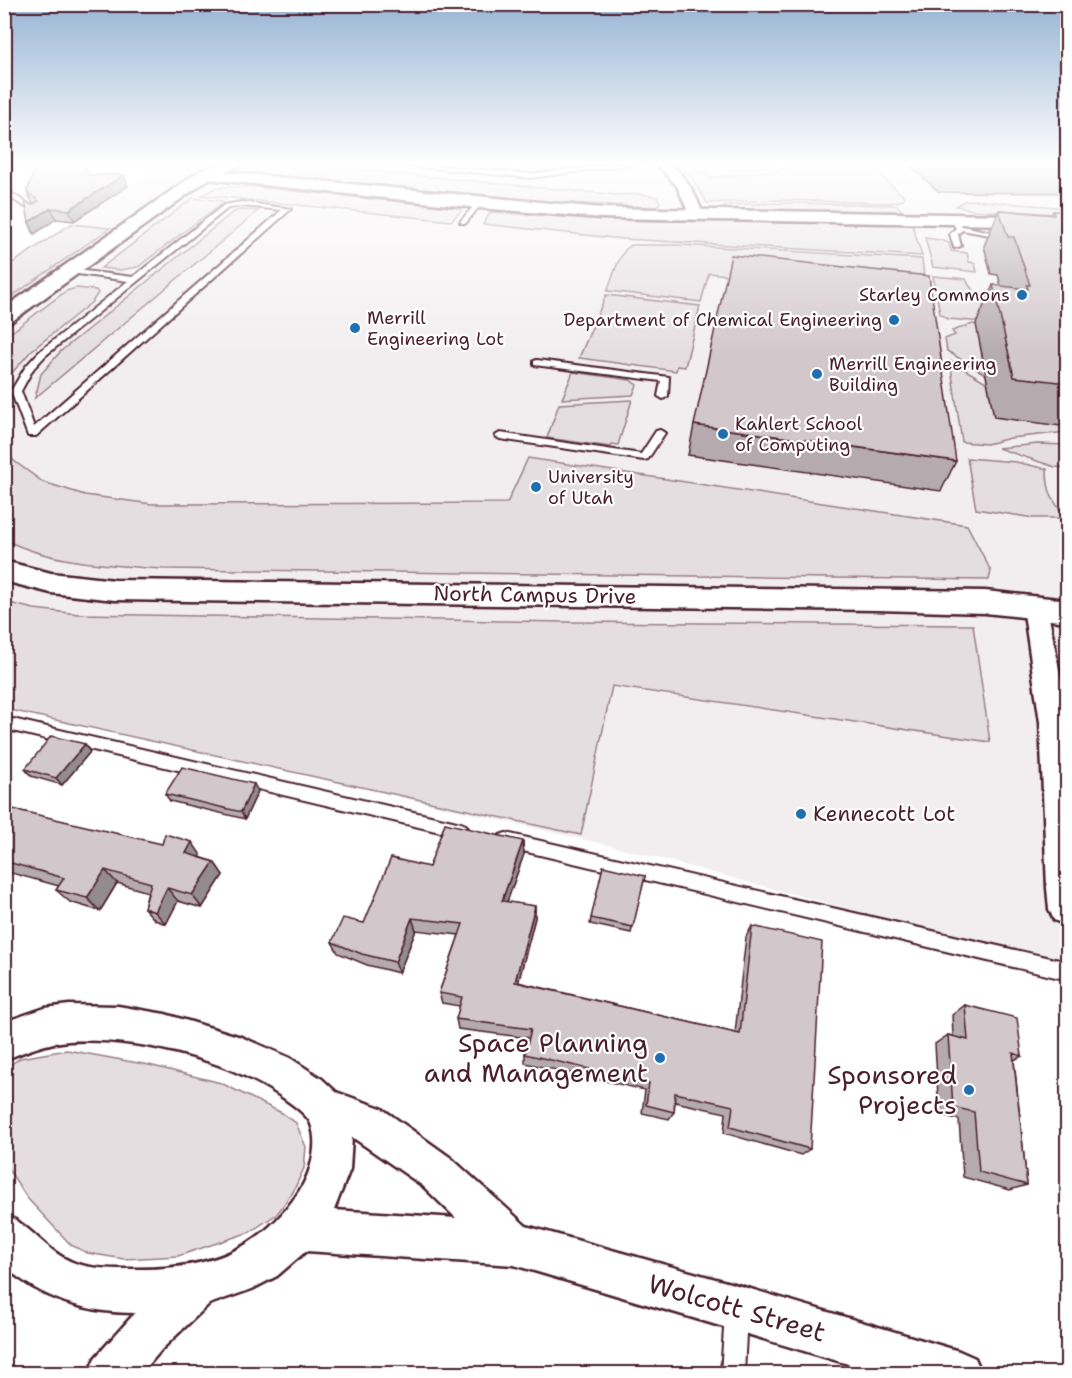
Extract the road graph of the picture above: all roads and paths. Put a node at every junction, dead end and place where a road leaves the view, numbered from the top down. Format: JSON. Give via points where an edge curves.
{"nodes":[{"id":1,"x":130,"y":227,"type":"edge"},
{"id":2,"x":199,"y":227,"type":"edge"},
{"id":3,"x":267,"y":227,"type":"edge"},
{"id":4,"x":955,"y":227,"type":"edge"},
{"id":5,"x":966,"y":227,"type":"edge"},
{"id":6,"x":1016,"y":237,"type":"edge"},
{"id":7,"x":957,"y":246,"type":"dead end"},
{"id":8,"x":71,"y":271,"type":"junction"},
{"id":9,"x":134,"y":279,"type":"junction"},
{"id":10,"x":4,"y":318,"type":"edge"},
{"id":11,"x":537,"y":363,"type":"dead end"},
{"id":12,"x":663,"y":396,"type":"dead end"},
{"id":13,"x":660,"y":434,"type":"dead end"},
{"id":14,"x":500,"y":436,"type":"dead end"},
{"id":15,"x":4,"y":571,"type":"edge"},
{"id":16,"x":1035,"y":606,"type":"junction"},
{"id":17,"x":1068,"y":612,"type":"edge"},
{"id":18,"x":4,"y":723,"type":"edge"},
{"id":19,"x":472,"y":832,"type":"edge"},
{"id":20,"x":495,"y":838,"type":"edge"},
{"id":21,"x":1067,"y":909,"type":"edge"},
{"id":22,"x":1068,"y":971,"type":"edge"},
{"id":23,"x":9,"y":1036,"type":"edge"},
{"id":24,"x":324,"y":1108,"type":"junction"},
{"id":25,"x":300,"y":1230,"type":"junction"},
{"id":26,"x":4,"y":1235,"type":"edge"},
{"id":27,"x":514,"y":1244,"type":"junction"},
{"id":28,"x":196,"y":1287,"type":"junction"},
{"id":29,"x":737,"y":1307,"type":"junction"},
{"id":30,"x":111,"y":1374,"type":"edge"},
{"id":31,"x":732,"y":1374,"type":"edge"},
{"id":32,"x":960,"y":1374,"type":"edge"}],
"edges":[{"from":1,"to":8,"type":"main road"},
{"from":2,"to":9,"type":"lane"},
{"from":3,"to":9,"type":"lane","via":[[32,434],[16,390],[29,368]]},
{"from":4,"to":7,"type":"lane"},
{"from":5,"to":6,"type":"lane","via":[[982,234]]},
{"from":8,"to":9,"type":"lane"},
{"from":8,"to":10,"type":"main road"},
{"from":11,"to":12,"type":"lane","via":[[666,379]]},
{"from":13,"to":14,"type":"lane","via":[[644,457]]},
{"from":15,"to":16,"type":"main road","name":"North Campus Drive","via":[[51,583],[115,591],[877,599]]},
{"from":16,"to":17,"type":"main road","name":"North Campus Drive"},
{"from":16,"to":21,"type":"street","via":[[1047,658],[1056,737],[1060,867]]},
{"from":18,"to":19,"type":"lane"},
{"from":20,"to":22,"type":"lane"},
{"from":23,"to":24,"type":"street","via":[[54,1025],[91,1022],[173,1034],[256,1062],[295,1082]]},
{"from":24,"to":25,"type":"street","via":[[333,1132],[333,1158],[325,1184]]},
{"from":24,"to":27,"type":"street","name":"Wolcott Street","via":[[368,1122],[436,1172]]},
{"from":25,"to":27,"type":"street","name":"Wolcott Street"},
{"from":25,"to":28,"type":"street","via":[[261,1262]]},
{"from":26,"to":28,"type":"street","via":[[16,1250],[71,1283],[113,1291]]},
{"from":27,"to":29,"type":"street","name":"Wolcott Street"},
{"from":28,"to":30,"type":"street"},
{"from":29,"to":31,"type":"lane"},
{"from":29,"to":32,"type":"street","name":"Wolcott Street"}]}
